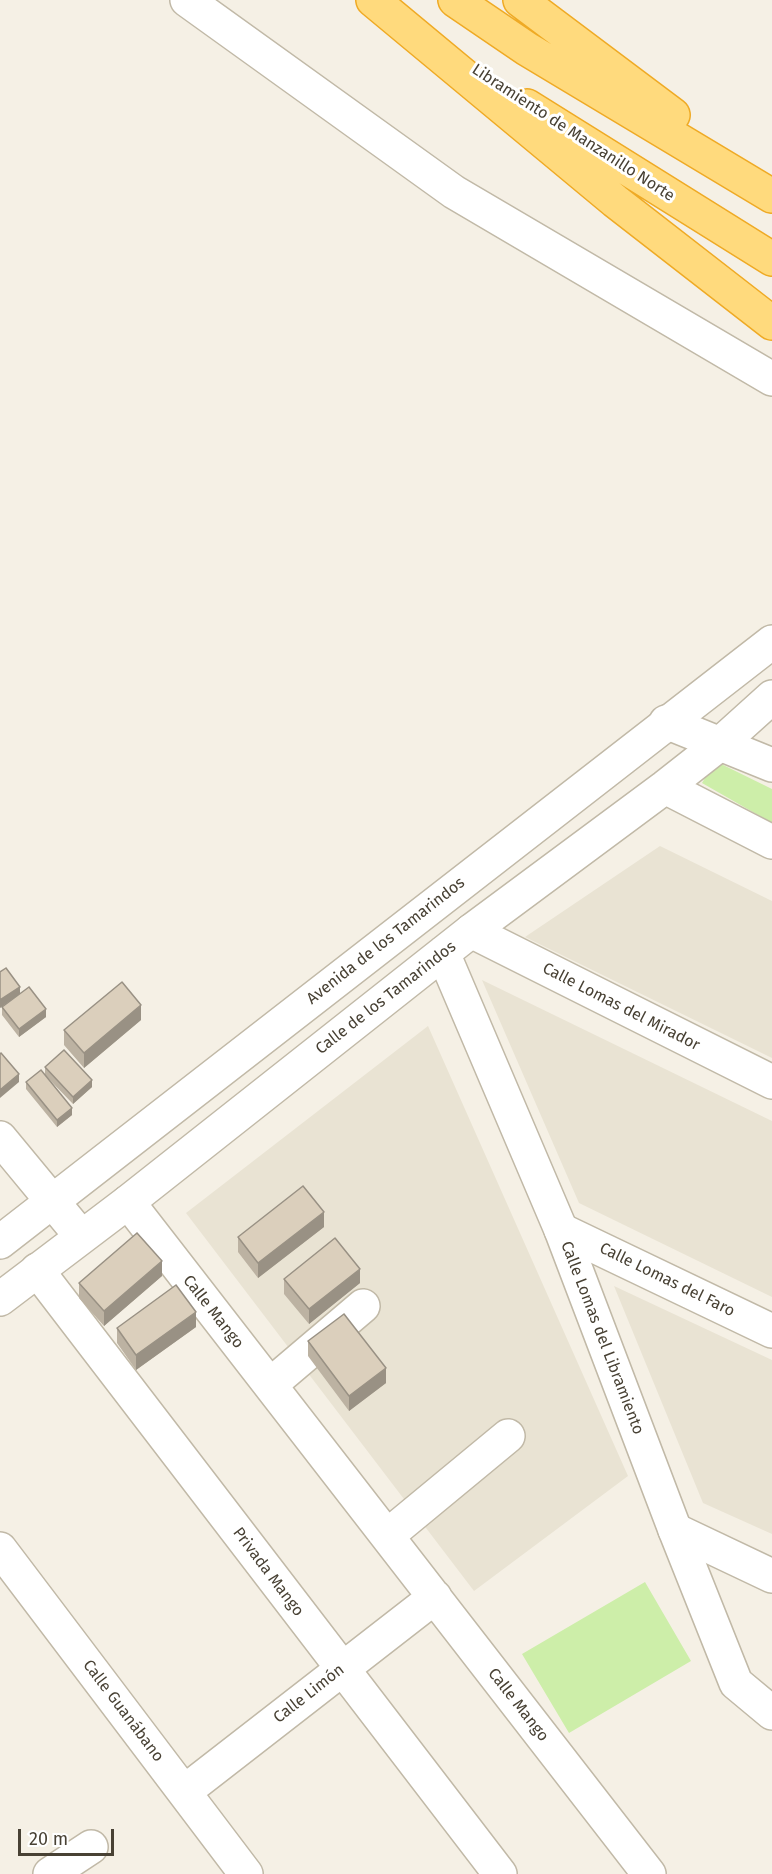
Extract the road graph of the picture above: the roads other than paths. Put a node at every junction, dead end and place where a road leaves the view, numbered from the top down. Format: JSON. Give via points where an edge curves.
{"nodes":[{"id":1,"x":187,"y":0,"type":"edge"},
{"id":2,"x":373,"y":0,"type":"edge"},
{"id":3,"x":380,"y":0,"type":"edge"},
{"id":4,"x":455,"y":0,"type":"edge"},
{"id":5,"x":520,"y":0,"type":"edge"},
{"id":6,"x":772,"y":191,"type":"edge"},
{"id":7,"x":772,"y":196,"type":"edge"},
{"id":8,"x":772,"y":259,"type":"edge"},
{"id":9,"x":772,"y":322,"type":"edge"},
{"id":10,"x":772,"y":379,"type":"edge"},
{"id":11,"x":772,"y":642,"type":"edge"},
{"id":12,"x":772,"y":697,"type":"edge"},
{"id":13,"x":666,"y":722,"type":"junction"},
{"id":14,"x":721,"y":743,"type":"junction"},
{"id":15,"x":772,"y":765,"type":"edge"},
{"id":16,"x":665,"y":787,"type":"junction"},
{"id":17,"x":772,"y":842,"type":"edge"},
{"id":18,"x":471,"y":932,"type":"junction"},
{"id":19,"x":443,"y":953,"type":"junction"},
{"id":20,"x":772,"y":1082,"type":"edge"},
{"id":21,"x":0,"y":1138,"type":"edge"},
{"id":22,"x":128,"y":1202,"type":"junction"},
{"id":23,"x":51,"y":1203,"type":"junction"},
{"id":24,"x":561,"y":1230,"type":"junction"},
{"id":25,"x":81,"y":1236,"type":"junction"},
{"id":26,"x":0,"y":1242,"type":"edge"},
{"id":27,"x":37,"y":1270,"type":"junction"},
{"id":28,"x":0,"y":1299,"type":"edge"},
{"id":29,"x":363,"y":1306,"type":"dead end"},
{"id":30,"x":772,"y":1331,"type":"edge"},
{"id":31,"x":270,"y":1385,"type":"junction"},
{"id":32,"x":508,"y":1436,"type":"dead end"},
{"id":33,"x":675,"y":1530,"type":"junction"},
{"id":34,"x":387,"y":1536,"type":"junction"},
{"id":35,"x":0,"y":1549,"type":"edge"},
{"id":36,"x":772,"y":1576,"type":"edge"},
{"id":37,"x":435,"y":1597,"type":"junction"},
{"id":38,"x":342,"y":1668,"type":"junction"},
{"id":39,"x":772,"y":1713,"type":"edge"},
{"id":40,"x":184,"y":1792,"type":"junction"},
{"id":41,"x":91,"y":1847,"type":"dead end"},
{"id":42,"x":50,"y":1874,"type":"edge"},
{"id":43,"x":246,"y":1874,"type":"edge"},
{"id":44,"x":500,"y":1874,"type":"edge"},
{"id":45,"x":649,"y":1874,"type":"edge"}],
"edges":[{"from":1,"to":10,"type":"street","via":[[454,192]]},
{"from":2,"to":9,"type":"highway","via":[[615,201]]},
{"from":3,"to":8,"type":"highway","name":"Libramiento de Manzanillo Norte","via":[[512,97]]},
{"from":4,"to":7,"type":"highway","via":[[527,49]]},
{"from":5,"to":6,"type":"highway"},
{"from":11,"to":13,"type":"street","name":"Avenida de los Tamarindos"},
{"from":12,"to":14,"type":"street","name":"Calle de los Tamarindos"},
{"from":13,"to":14,"type":"street"},
{"from":13,"to":23,"type":"street","name":"Avenida de los Tamarindos"},
{"from":14,"to":15,"type":"street"},
{"from":14,"to":16,"type":"street","name":"Calle de los Tamarindos"},
{"from":16,"to":17,"type":"street"},
{"from":16,"to":18,"type":"street","name":"Calle de los Tamarindos"},
{"from":18,"to":19,"type":"street","name":"Calle de los Tamarindos"},
{"from":18,"to":20,"type":"street","name":"Calle Lomas del Mirador"},
{"from":19,"to":22,"type":"street","name":"Calle de los Tamarindos"},
{"from":19,"to":24,"type":"street","name":"Calle Lomas del Libramiento"},
{"from":21,"to":23,"type":"street"},
{"from":22,"to":25,"type":"street","name":"Calle de los Tamarindos"},
{"from":22,"to":31,"type":"street","name":"Calle Mango"},
{"from":23,"to":25,"type":"street"},
{"from":23,"to":26,"type":"street","name":"Avenida de los Tamarindos"},
{"from":24,"to":30,"type":"street","name":"Calle Lomas del Faro"},
{"from":24,"to":33,"type":"street","name":"Calle Lomas del Libramiento"},
{"from":25,"to":27,"type":"street","name":"Calle de los Tamarindos"},
{"from":27,"to":28,"type":"street","name":"Calle de los Tamarindos"},
{"from":27,"to":38,"type":"street","name":"Privada Mango"},
{"from":29,"to":31,"type":"street"},
{"from":31,"to":34,"type":"street","name":"Calle Mango"},
{"from":32,"to":34,"type":"street"},
{"from":33,"to":36,"type":"street"},
{"from":33,"to":39,"type":"street","name":"Calle Lomas del Libramiento","via":[[736,1683]]},
{"from":34,"to":37,"type":"street","name":"Calle Mango"},
{"from":35,"to":40,"type":"street","name":"Calle Guanábano"},
{"from":37,"to":38,"type":"street","name":"Calle Limón"},
{"from":37,"to":45,"type":"street","name":"Calle Mango"},
{"from":38,"to":40,"type":"street","name":"Calle Limón"},
{"from":38,"to":44,"type":"street","name":"Privada Mango"},
{"from":40,"to":43,"type":"street","name":"Calle Guanábano"},
{"from":41,"to":42,"type":"street"}]}
